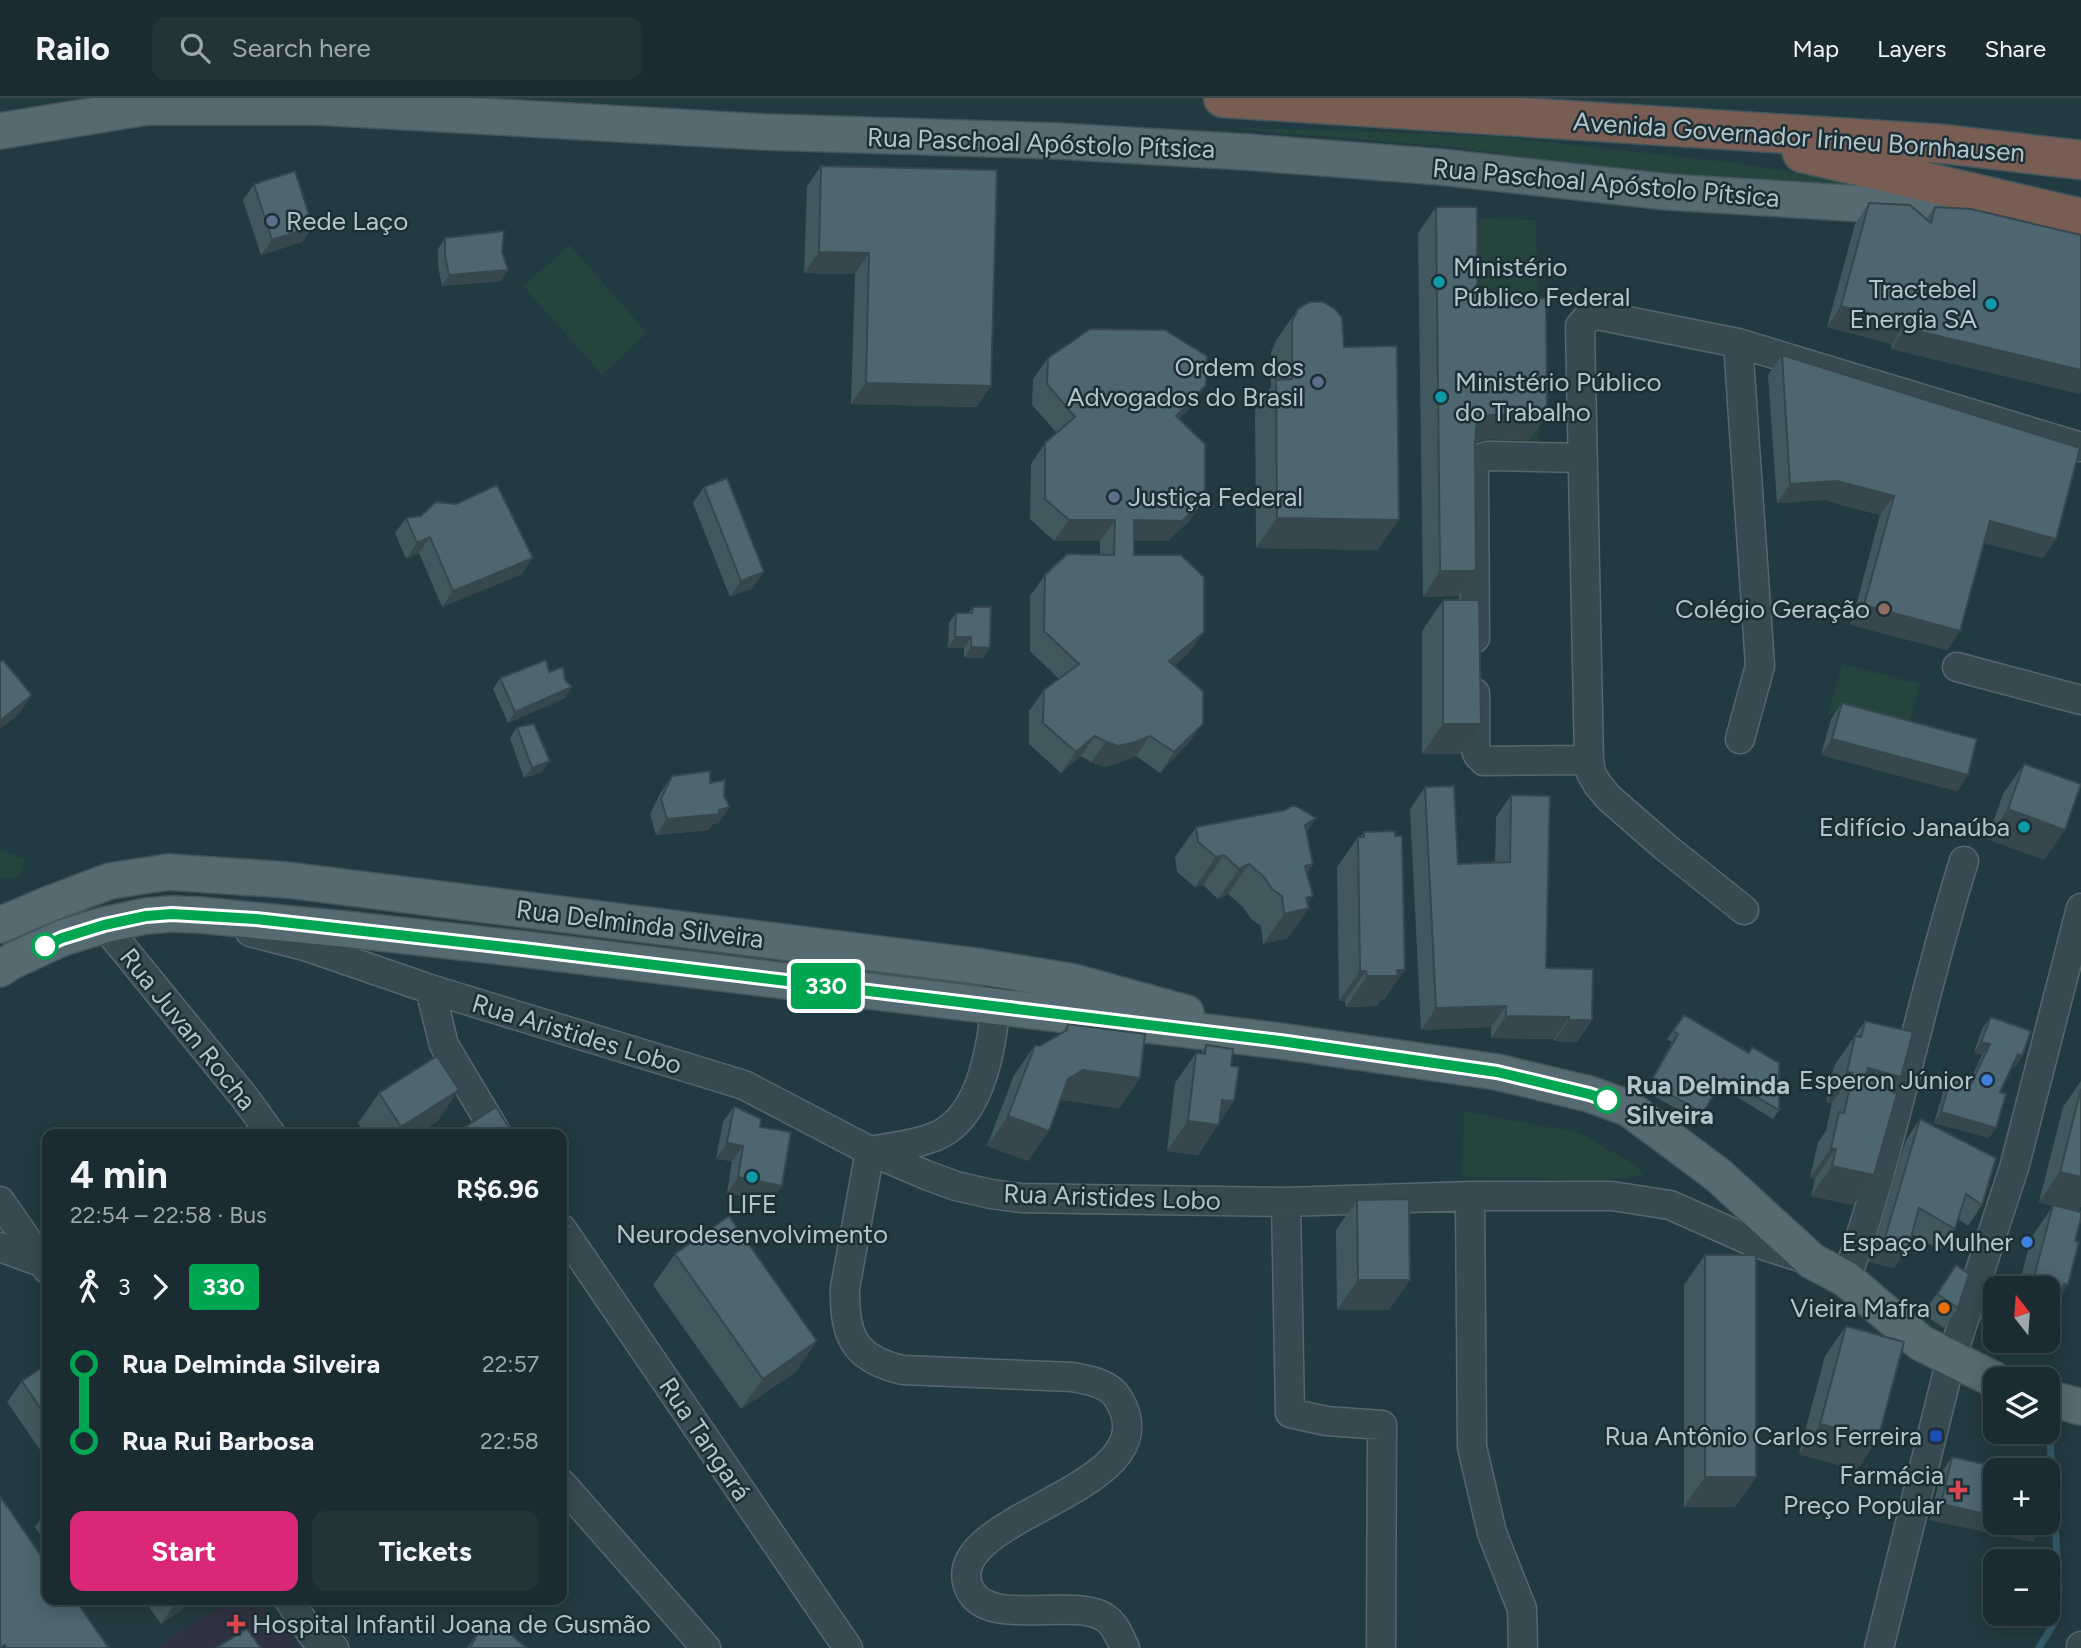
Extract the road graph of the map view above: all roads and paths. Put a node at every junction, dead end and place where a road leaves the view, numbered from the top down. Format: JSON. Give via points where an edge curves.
{"nodes":[{"id":1,"x":1223,"y":98,"type":"edge"},
{"id":2,"x":1695,"y":128,"type":"junction"},
{"id":3,"x":0,"y":131,"type":"edge"},
{"id":4,"x":2081,"y":160,"type":"edge"},
{"id":5,"x":2081,"y":218,"type":"edge"},
{"id":6,"x":1738,"y":343,"type":"junction"},
{"id":7,"x":2081,"y":447,"type":"edge"},
{"id":8,"x":1583,"y":458,"type":"junction"},
{"id":9,"x":1957,"y":667,"type":"dead end"},
{"id":10,"x":2081,"y":700,"type":"edge"},
{"id":11,"x":1740,"y":739,"type":"dead end"},
{"id":12,"x":1588,"y":760,"type":"junction"},
{"id":13,"x":1964,"y":861,"type":"dead end"},
{"id":14,"x":2081,"y":908,"type":"edge"},
{"id":15,"x":1744,"y":910,"type":"dead end"},
{"id":16,"x":199,"y":915,"type":"junction"},
{"id":17,"x":104,"y":925,"type":"junction"},
{"id":18,"x":0,"y":933,"type":"edge"},
{"id":19,"x":0,"y":970,"type":"edge"},
{"id":20,"x":999,"y":970,"type":"junction"},
{"id":21,"x":430,"y":989,"type":"junction"},
{"id":22,"x":996,"y":1007,"type":"junction"},
{"id":23,"x":1280,"y":1041,"type":"junction"},
{"id":24,"x":267,"y":1129,"type":"edge"},
{"id":25,"x":494,"y":1129,"type":"edge"},
{"id":26,"x":870,"y":1151,"type":"junction"},
{"id":27,"x":1470,"y":1196,"type":"junction"},
{"id":28,"x":0,"y":1201,"type":"edge"},
{"id":29,"x":1286,"y":1202,"type":"junction"},
{"id":30,"x":567,"y":1236,"type":"edge"},
{"id":31,"x":0,"y":1247,"type":"edge"},
{"id":32,"x":1812,"y":1261,"type":"junction"},
{"id":33,"x":42,"y":1262,"type":"edge"},
{"id":34,"x":42,"y":1265,"type":"edge"},
{"id":35,"x":1846,"y":1279,"type":"junction"},
{"id":36,"x":1951,"y":1359,"type":"junction"},
{"id":37,"x":1983,"y":1374,"type":"edge"},
{"id":38,"x":2060,"y":1401,"type":"edge"},
{"id":39,"x":2081,"y":1407,"type":"edge"},
{"id":40,"x":567,"y":1490,"type":"edge"},
{"id":41,"x":292,"y":1605,"type":"edge"},
{"id":42,"x":334,"y":1648,"type":"edge"},
{"id":43,"x":706,"y":1648,"type":"edge"},
{"id":44,"x":848,"y":1648,"type":"edge"},
{"id":45,"x":1125,"y":1648,"type":"edge"},
{"id":46,"x":1381,"y":1648,"type":"edge"},
{"id":47,"x":1523,"y":1648,"type":"edge"},
{"id":48,"x":1879,"y":1648,"type":"edge"}],
"edges":[{"from":1,"to":2,"type":"highway","name":"Avenida Governador Irineu Bornhausen"},
{"from":2,"to":4,"type":"highway","name":"Avenida Governador Irineu Bornhausen","via":[[1944,144]]},
{"from":2,"to":5,"type":"highway"},
{"from":3,"to":5,"type":"main road","name":"Rua Paschoal Apóstolo Pítsica","via":[[148,107],[318,107],[1232,151],[1441,167],[1668,192]]},
{"from":6,"to":7,"type":"street"},
{"from":6,"to":8,"type":"street","via":[[1597,315],[1586,318],[1580,327]]},
{"from":6,"to":11,"type":"street","via":[[1760,666]]},
{"from":8,"to":12,"type":"street"},
{"from":8,"to":12,"type":"street","via":[[1488,456],[1479,459],[1474,468],[1475,747],[1484,761]]},
{"from":9,"to":10,"type":"street"},
{"from":12,"to":15,"type":"street","via":[[1591,773],[1609,798]]},
{"from":13,"to":35,"type":"street"},
{"from":14,"to":36,"type":"street","via":[[2014,1168]]},
{"from":16,"to":17,"type":"main road","name":"Rua Delminda Silveira","via":[[146,916]]},
{"from":16,"to":21,"type":"street","name":"Rua Aristides Lobo"},
{"from":16,"to":22,"type":"main road","name":"Rua Delminda Silveira"},
{"from":17,"to":19,"type":"main road","name":"Rua Delminda Silveira","via":[[62,938]]},
{"from":17,"to":24,"type":"street","name":"Rua Juvan Rocha"},
{"from":18,"to":20,"type":"main road","name":"Rua Delminda Silveira","via":[[49,904],[110,881],[168,872],[288,880]]},
{"from":20,"to":22,"type":"street"},
{"from":20,"to":23,"type":"main road","name":"Rua Delminda Silveira","via":[[1109,990]]},
{"from":21,"to":25,"type":"street","via":[[444,1045]]},
{"from":21,"to":26,"type":"street","name":"Rua Aristides Lobo","via":[[744,1085]]},
{"from":22,"to":23,"type":"main road","name":"Rua Delminda Silveira"},
{"from":22,"to":26,"type":"street","via":[[980,1088],[960,1121],[934,1137]]},
{"from":23,"to":32,"type":"main road","name":"Rua Delminda Silveira","via":[[1497,1072],[1628,1108],[1718,1175]]},
{"from":26,"to":29,"type":"street","name":"Rua Aristides Lobo","via":[[956,1186],[1021,1198]]},
{"from":26,"to":45,"type":"street","via":[[844,1305],[853,1340],[864,1355],[903,1370],[1097,1381],[1117,1395],[1127,1415],[1128,1432],[1114,1458],[1095,1475],[977,1548],[968,1568],[968,1585],[986,1606],[1105,1617]]},
{"from":27,"to":29,"type":"street","name":"Rua Aristides Lobo"},
{"from":27,"to":32,"type":"street","name":"Rua Aristides Lobo","via":[[1612,1196],[1670,1205],[1753,1242]]},
{"from":27,"to":47,"type":"street","via":[[1472,1447],[1492,1533],[1522,1609]]},
{"from":28,"to":33,"type":"street"},
{"from":29,"to":46,"type":"street","via":[[1290,1413],[1382,1425]]},
{"from":30,"to":44,"type":"street","name":"Rua Tangará"},
{"from":31,"to":34,"type":"street"},
{"from":32,"to":35,"type":"main road","name":"Rua Delminda Silveira"},
{"from":35,"to":36,"type":"main road","name":"Rua Delminda Silveira","via":[[1921,1343]]},
{"from":36,"to":37,"type":"main road","name":"Rua Delminda Silveira"},
{"from":36,"to":48,"type":"street"},
{"from":38,"to":39,"type":"main road"},
{"from":40,"to":43,"type":"street"},
{"from":41,"to":42,"type":"street","via":[[313,1636]]}]}
